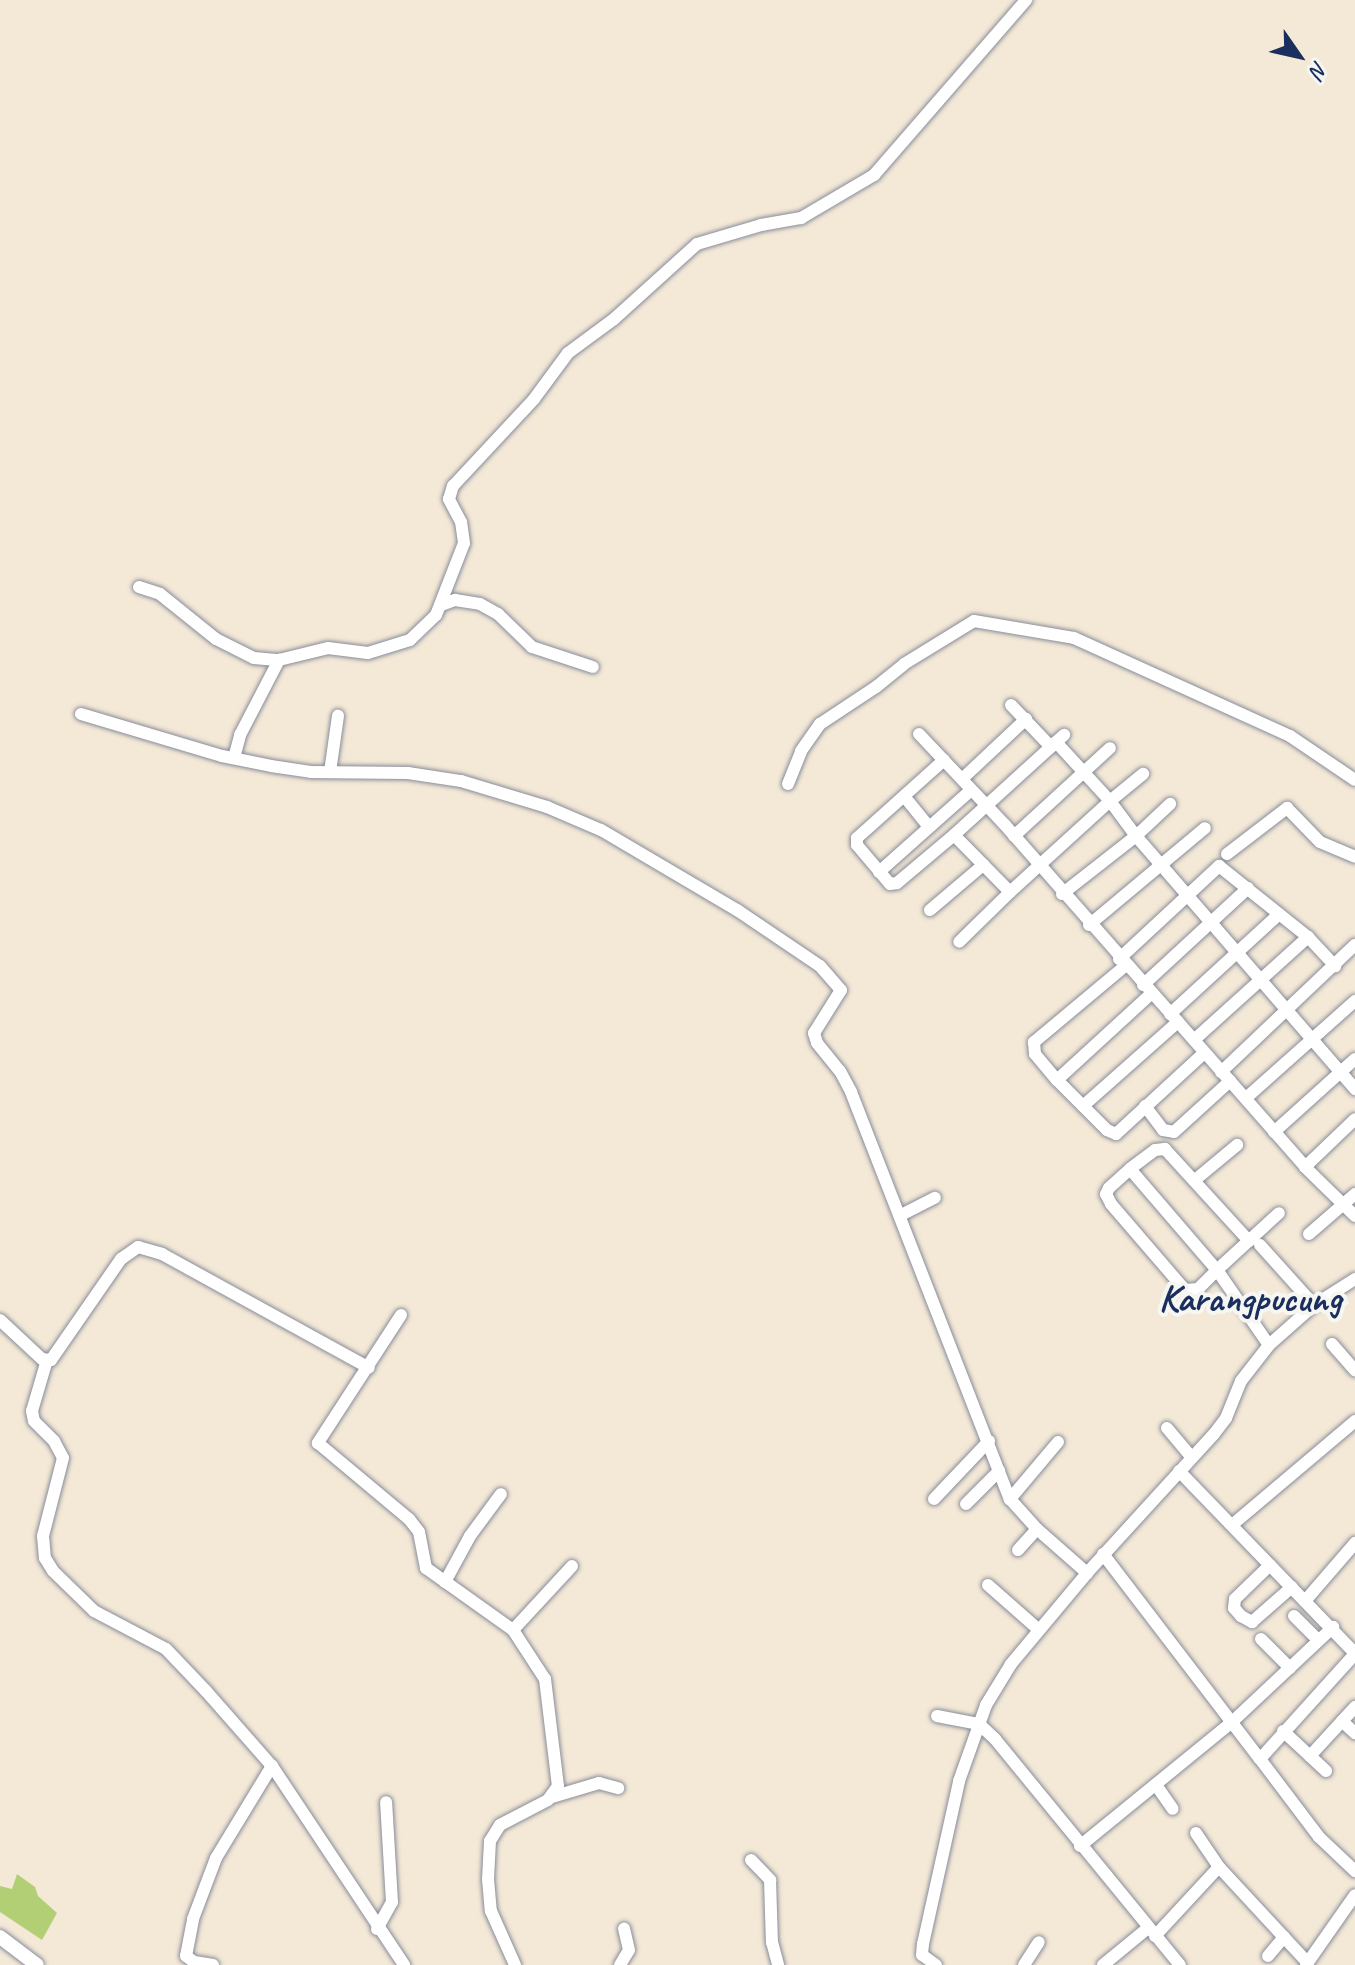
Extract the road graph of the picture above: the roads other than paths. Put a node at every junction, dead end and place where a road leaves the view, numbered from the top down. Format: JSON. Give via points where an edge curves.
{"nodes":[{"id":1,"x":1026,"y":0,"type":"edge"},
{"id":2,"x":139,"y":587,"type":"dead end"},
{"id":3,"x":441,"y":605,"type":"junction"},
{"id":4,"x":279,"y":660,"type":"junction"},
{"id":5,"x":593,"y":667,"type":"dead end"},
{"id":6,"x":1011,"y":705,"type":"dead end"},
{"id":7,"x":81,"y":714,"type":"dead end"},
{"id":8,"x":338,"y":716,"type":"dead end"},
{"id":9,"x":1026,"y":719,"type":"junction"},
{"id":10,"x":919,"y":734,"type":"dead end"},
{"id":11,"x":1057,"y":741,"type":"junction"},
{"id":12,"x":1110,"y":748,"type":"dead end"},
{"id":13,"x":234,"y":758,"type":"junction"},
{"id":14,"x":944,"y":760,"type":"junction"},
{"id":15,"x":330,"y":772,"type":"junction"},
{"id":16,"x":1084,"y":772,"type":"junction"},
{"id":17,"x":1143,"y":774,"type":"dead end"},
{"id":18,"x":962,"y":779,"type":"junction"},
{"id":19,"x":1355,"y":780,"type":"edge"},
{"id":20,"x":788,"y":784,"type":"dead end"},
{"id":21,"x":971,"y":790,"type":"junction"},
{"id":22,"x":908,"y":801,"type":"dead end"},
{"id":23,"x":1110,"y":801,"type":"junction"},
{"id":24,"x":1170,"y":804,"type":"dead end"},
{"id":25,"x":987,"y":807,"type":"junction"},
{"id":26,"x":929,"y":827,"type":"junction"},
{"id":27,"x":1205,"y":828,"type":"dead end"},
{"id":28,"x":954,"y":835,"type":"junction"},
{"id":29,"x":1014,"y":836,"type":"junction"},
{"id":30,"x":1136,"y":836,"type":"junction"},
{"id":31,"x":1227,"y":854,"type":"dead end"},
{"id":32,"x":1355,"y":857,"type":"edge"},
{"id":33,"x":1160,"y":864,"type":"junction"},
{"id":34,"x":983,"y":865,"type":"junction"},
{"id":35,"x":1039,"y":866,"type":"junction"},
{"id":36,"x":879,"y":872,"type":"junction"},
{"id":37,"x":1248,"y":888,"type":"junction"},
{"id":38,"x":1010,"y":892,"type":"junction"},
{"id":39,"x":1188,"y":893,"type":"junction"},
{"id":40,"x":1062,"y":894,"type":"junction"},
{"id":41,"x":930,"y":910,"type":"dead end"},
{"id":42,"x":1279,"y":914,"type":"junction"},
{"id":43,"x":1211,"y":923,"type":"junction"},
{"id":44,"x":1089,"y":925,"type":"junction"},
{"id":45,"x":1308,"y":937,"type":"junction"},
{"id":46,"x":959,"y":942,"type":"dead end"},
{"id":47,"x":1355,"y":945,"type":"edge"},
{"id":48,"x":1236,"y":951,"type":"junction"},
{"id":49,"x":1122,"y":962,"type":"junction"},
{"id":50,"x":1335,"y":966,"type":"junction"},
{"id":51,"x":1261,"y":977,"type":"junction"},
{"id":52,"x":1147,"y":989,"type":"junction"},
{"id":53,"x":1355,"y":1001,"type":"edge"},
{"id":54,"x":1288,"y":1007,"type":"junction"},
{"id":55,"x":1174,"y":1018,"type":"junction"},
{"id":56,"x":1312,"y":1038,"type":"junction"},
{"id":57,"x":1194,"y":1040,"type":"junction"},
{"id":58,"x":1204,"y":1053,"type":"junction"},
{"id":59,"x":1355,"y":1059,"type":"edge"},
{"id":60,"x":1341,"y":1072,"type":"junction"},
{"id":61,"x":1225,"y":1077,"type":"junction"},
{"id":62,"x":1057,"y":1080,"type":"junction"},
{"id":63,"x":1355,"y":1089,"type":"edge"},
{"id":64,"x":1246,"y":1098,"type":"junction"},
{"id":65,"x":1083,"y":1106,"type":"junction"},
{"id":66,"x":1145,"y":1106,"type":"junction"},
{"id":67,"x":1355,"y":1119,"type":"edge"},
{"id":68,"x":1274,"y":1132,"type":"junction"},
{"id":69,"x":1237,"y":1145,"type":"dead end"},
{"id":70,"x":1305,"y":1167,"type":"junction"},
{"id":71,"x":1130,"y":1169,"type":"junction"},
{"id":72,"x":1195,"y":1180,"type":"junction"},
{"id":73,"x":1355,"y":1194,"type":"edge"},
{"id":74,"x":935,"y":1198,"type":"dead end"},
{"id":75,"x":1344,"y":1204,"type":"junction"},
{"id":76,"x":1279,"y":1213,"type":"dead end"},
{"id":77,"x":901,"y":1215,"type":"junction"},
{"id":78,"x":1355,"y":1216,"type":"edge"},
{"id":79,"x":1309,"y":1234,"type":"dead end"},
{"id":80,"x":1254,"y":1243,"type":"junction"},
{"id":81,"x":1217,"y":1270,"type":"junction"},
{"id":82,"x":1355,"y":1279,"type":"edge"},
{"id":83,"x":1314,"y":1305,"type":"junction"},
{"id":84,"x":401,"y":1315,"type":"dead end"},
{"id":85,"x":0,"y":1320,"type":"edge"},
{"id":86,"x":1332,"y":1344,"type":"dead end"},
{"id":87,"x":1269,"y":1345,"type":"junction"},
{"id":88,"x":47,"y":1360,"type":"junction"},
{"id":89,"x":369,"y":1368,"type":"junction"},
{"id":90,"x":1355,"y":1370,"type":"edge"},
{"id":91,"x":1355,"y":1421,"type":"edge"},
{"id":92,"x":1167,"y":1428,"type":"dead end"},
{"id":93,"x":989,"y":1441,"type":"junction"},
{"id":94,"x":1058,"y":1442,"type":"dead end"},
{"id":95,"x":1191,"y":1457,"type":"junction"},
{"id":96,"x":999,"y":1471,"type":"junction"},
{"id":97,"x":1179,"y":1471,"type":"junction"},
{"id":98,"x":501,"y":1494,"type":"dead end"},
{"id":99,"x":934,"y":1499,"type":"dead end"},
{"id":100,"x":1010,"y":1499,"type":"junction"},
{"id":101,"x":966,"y":1504,"type":"dead end"},
{"id":102,"x":1232,"y":1525,"type":"junction"},
{"id":103,"x":1037,"y":1529,"type":"junction"},
{"id":104,"x":1355,"y":1543,"type":"edge"},
{"id":105,"x":1018,"y":1550,"type":"dead end"},
{"id":106,"x":1103,"y":1554,"type":"junction"},
{"id":107,"x":1270,"y":1565,"type":"junction"},
{"id":108,"x":572,"y":1566,"type":"dead end"},
{"id":109,"x":1087,"y":1573,"type":"junction"},
{"id":110,"x":445,"y":1582,"type":"junction"},
{"id":111,"x":988,"y":1585,"type":"dead end"},
{"id":112,"x":1292,"y":1587,"type":"junction"},
{"id":113,"x":1305,"y":1601,"type":"junction"},
{"id":114,"x":1294,"y":1616,"type":"dead end"},
{"id":115,"x":1333,"y":1627,"type":"junction"},
{"id":116,"x":513,"y":1630,"type":"junction"},
{"id":117,"x":1039,"y":1630,"type":"junction"},
{"id":118,"x":1261,"y":1639,"type":"dead end"},
{"id":119,"x":1318,"y":1640,"type":"junction"},
{"id":120,"x":1355,"y":1654,"type":"edge"},
{"id":121,"x":1290,"y":1668,"type":"junction"},
{"id":122,"x":1253,"y":1682,"type":"dead end"},
{"id":123,"x":1263,"y":1693,"type":"junction"},
{"id":124,"x":1355,"y":1707,"type":"edge"},
{"id":125,"x":937,"y":1716,"type":"dead end"},
{"id":126,"x":1342,"y":1721,"type":"junction"},
{"id":127,"x":1232,"y":1722,"type":"junction"},
{"id":128,"x":979,"y":1724,"type":"junction"},
{"id":129,"x":1283,"y":1731,"type":"junction"},
{"id":130,"x":1355,"y":1733,"type":"edge"},
{"id":131,"x":1310,"y":1756,"type":"junction"},
{"id":132,"x":1260,"y":1759,"type":"junction"},
{"id":133,"x":272,"y":1766,"type":"junction"},
{"id":134,"x":1326,"y":1771,"type":"dead end"},
{"id":135,"x":1156,"y":1785,"type":"junction"},
{"id":136,"x":618,"y":1788,"type":"dead end"},
{"id":137,"x":552,"y":1797,"type":"junction"},
{"id":138,"x":386,"y":1802,"type":"dead end"},
{"id":139,"x":1173,"y":1809,"type":"dead end"},
{"id":140,"x":1196,"y":1833,"type":"dead end"},
{"id":141,"x":1080,"y":1846,"type":"junction"},
{"id":142,"x":751,"y":1860,"type":"dead end"},
{"id":143,"x":1219,"y":1867,"type":"junction"},
{"id":144,"x":1355,"y":1871,"type":"edge"},
{"id":145,"x":1355,"y":1895,"type":"edge"},
{"id":146,"x":377,"y":1929,"type":"junction"},
{"id":147,"x":624,"y":1929,"type":"dead end"},
{"id":148,"x":1151,"y":1932,"type":"junction"},
{"id":149,"x":0,"y":1937,"type":"edge"},
{"id":150,"x":1284,"y":1937,"type":"junction"},
{"id":151,"x":1039,"y":1942,"type":"dead end"},
{"id":152,"x":1268,"y":1956,"type":"dead end"},
{"id":153,"x":921,"y":1960,"type":"edge"},
{"id":154,"x":1307,"y":1964,"type":"edge"},
{"id":155,"x":37,"y":1965,"type":"edge"},
{"id":156,"x":213,"y":1965,"type":"edge"},
{"id":157,"x":404,"y":1965,"type":"edge"},
{"id":158,"x":515,"y":1965,"type":"edge"},
{"id":159,"x":620,"y":1965,"type":"edge"},
{"id":160,"x":778,"y":1965,"type":"edge"},
{"id":161,"x":936,"y":1965,"type":"edge"},
{"id":162,"x":1024,"y":1965,"type":"edge"},
{"id":163,"x":1103,"y":1965,"type":"edge"},
{"id":164,"x":1180,"y":1965,"type":"edge"}],
"edges":[{"from":1,"to":3,"type":"street","via":[[874,175],[801,218],[697,244],[568,353],[534,399],[453,486],[449,499],[464,543]]},
{"from":2,"to":4,"type":"street","via":[[160,594],[216,639],[254,658]]},
{"from":3,"to":4,"type":"street","via":[[428,626],[410,640],[368,653],[320,649]]},
{"from":3,"to":5,"type":"street","via":[[455,600],[480,604],[532,647]]},
{"from":4,"to":13,"type":"street","via":[[240,735]]},
{"from":6,"to":9,"type":"street"},
{"from":7,"to":13,"type":"street"},
{"from":8,"to":15,"type":"street"},
{"from":9,"to":11,"type":"street"},
{"from":9,"to":18,"type":"street"},
{"from":10,"to":14,"type":"street"},
{"from":11,"to":16,"type":"street"},
{"from":11,"to":25,"type":"street"},
{"from":12,"to":16,"type":"street"},
{"from":13,"to":15,"type":"street"},
{"from":14,"to":18,"type":"street"},
{"from":14,"to":36,"type":"street","via":[[857,838]]},
{"from":15,"to":77,"type":"street","via":[[408,773],[461,781],[547,807],[601,830],[820,966],[841,990],[814,1033],[817,1043],[851,1092]]},
{"from":16,"to":23,"type":"street"},
{"from":16,"to":29,"type":"street"},
{"from":17,"to":23,"type":"street"},
{"from":18,"to":21,"type":"street"},
{"from":19,"to":20,"type":"street","via":[[1290,736],[1074,638],[974,621],[820,724],[801,751]]},
{"from":21,"to":25,"type":"street"},
{"from":21,"to":26,"type":"street"},
{"from":22,"to":26,"type":"street"},
{"from":23,"to":30,"type":"street"},
{"from":23,"to":35,"type":"street"},
{"from":24,"to":30,"type":"street"},
{"from":25,"to":28,"type":"street"},
{"from":25,"to":29,"type":"street"},
{"from":26,"to":36,"type":"street"},
{"from":27,"to":33,"type":"street"},
{"from":28,"to":34,"type":"street"},
{"from":28,"to":36,"type":"street","via":[[897,883],[890,884]]},
{"from":29,"to":35,"type":"street"},
{"from":30,"to":33,"type":"street"},
{"from":30,"to":40,"type":"street"},
{"from":31,"to":32,"type":"street","via":[[1287,808],[1320,842]]},
{"from":33,"to":39,"type":"street"},
{"from":33,"to":44,"type":"street"},
{"from":34,"to":38,"type":"street"},
{"from":34,"to":41,"type":"street"},
{"from":35,"to":38,"type":"street"},
{"from":35,"to":40,"type":"street"},
{"from":37,"to":39,"type":"street","via":[[1219,866]]},
{"from":37,"to":42,"type":"street"},
{"from":37,"to":43,"type":"street"},
{"from":38,"to":46,"type":"street"},
{"from":39,"to":43,"type":"street"},
{"from":39,"to":49,"type":"street"},
{"from":40,"to":44,"type":"street"},
{"from":42,"to":45,"type":"street"},
{"from":42,"to":48,"type":"street"},
{"from":43,"to":48,"type":"street"},
{"from":43,"to":52,"type":"street"},
{"from":44,"to":49,"type":"street"},
{"from":45,"to":50,"type":"street"},
{"from":45,"to":51,"type":"street"},
{"from":47,"to":50,"type":"street"},
{"from":48,"to":51,"type":"street"},
{"from":48,"to":55,"type":"street"},
{"from":49,"to":52,"type":"street"},
{"from":49,"to":62,"type":"street","via":[[1034,1042],[1035,1054]]},
{"from":50,"to":54,"type":"street"},
{"from":51,"to":54,"type":"street"},
{"from":51,"to":57,"type":"street"},
{"from":52,"to":55,"type":"street"},
{"from":52,"to":62,"type":"street"},
{"from":53,"to":56,"type":"street"},
{"from":54,"to":56,"type":"street"},
{"from":54,"to":61,"type":"street"},
{"from":55,"to":57,"type":"street"},
{"from":55,"to":65,"type":"street"},
{"from":56,"to":60,"type":"street"},
{"from":56,"to":64,"type":"street"},
{"from":57,"to":58,"type":"street"},
{"from":58,"to":61,"type":"street"},
{"from":58,"to":66,"type":"street"},
{"from":59,"to":60,"type":"street"},
{"from":60,"to":63,"type":"street"},
{"from":60,"to":68,"type":"street"},
{"from":61,"to":64,"type":"street"},
{"from":61,"to":66,"type":"street","via":[[1174,1132],[1163,1130]]},
{"from":62,"to":65,"type":"street"},
{"from":64,"to":68,"type":"street"},
{"from":65,"to":66,"type":"street","via":[[1116,1134]]},
{"from":67,"to":70,"type":"street"},
{"from":68,"to":70,"type":"street"},
{"from":69,"to":72,"type":"street"},
{"from":70,"to":75,"type":"street"},
{"from":71,"to":72,"type":"street","via":[[1161,1148]]},
{"from":71,"to":81,"type":"street"},
{"from":71,"to":81,"type":"street","via":[[1109,1188],[1106,1198],[1185,1290],[1191,1291]]},
{"from":72,"to":80,"type":"street"},
{"from":73,"to":75,"type":"street"},
{"from":74,"to":77,"type":"street"},
{"from":75,"to":78,"type":"street"},
{"from":75,"to":79,"type":"street"},
{"from":76,"to":80,"type":"street"},
{"from":77,"to":93,"type":"street"},
{"from":80,"to":81,"type":"street"},
{"from":80,"to":83,"type":"street"},
{"from":81,"to":87,"type":"street"},
{"from":82,"to":83,"type":"street"},
{"from":83,"to":87,"type":"street"},
{"from":84,"to":89,"type":"street"},
{"from":85,"to":88,"type":"street"},
{"from":86,"to":90,"type":"street"},
{"from":87,"to":95,"type":"street","via":[[1241,1381],[1226,1418]]},
{"from":88,"to":89,"type":"street","via":[[121,1259],[138,1247],[162,1254]]},
{"from":88,"to":133,"type":"street","via":[[32,1411],[63,1458],[43,1536],[45,1558],[94,1611],[166,1649]]},
{"from":89,"to":110,"type":"street","via":[[318,1443],[416,1526],[422,1563]]},
{"from":91,"to":102,"type":"street"},
{"from":92,"to":95,"type":"street"},
{"from":93,"to":96,"type":"street"},
{"from":93,"to":99,"type":"street"},
{"from":94,"to":100,"type":"street"},
{"from":95,"to":97,"type":"street"},
{"from":96,"to":100,"type":"street"},
{"from":96,"to":101,"type":"street"},
{"from":97,"to":102,"type":"street"},
{"from":97,"to":106,"type":"street"},
{"from":98,"to":110,"type":"street"},
{"from":100,"to":103,"type":"street"},
{"from":102,"to":107,"type":"street"},
{"from":103,"to":105,"type":"street"},
{"from":103,"to":109,"type":"street"},
{"from":104,"to":113,"type":"street"},
{"from":106,"to":109,"type":"street"},
{"from":106,"to":127,"type":"street"},
{"from":107,"to":112,"type":"street"},
{"from":107,"to":112,"type":"street","via":[[1235,1599],[1241,1616],[1252,1622]]},
{"from":108,"to":116,"type":"street"},
{"from":109,"to":117,"type":"street"},
{"from":110,"to":116,"type":"street"},
{"from":111,"to":117,"type":"street"},
{"from":112,"to":113,"type":"street"},
{"from":113,"to":115,"type":"street"},
{"from":114,"to":119,"type":"street"},
{"from":115,"to":119,"type":"street"},
{"from":115,"to":120,"type":"street"},
{"from":116,"to":137,"type":"street","via":[[547,1686],[559,1779]]},
{"from":117,"to":128,"type":"street","via":[[1011,1664]]},
{"from":118,"to":121,"type":"street"},
{"from":119,"to":121,"type":"street"},
{"from":120,"to":129,"type":"street"},
{"from":121,"to":123,"type":"street"},
{"from":122,"to":123,"type":"street"},
{"from":123,"to":127,"type":"street"},
{"from":124,"to":126,"type":"street"},
{"from":125,"to":128,"type":"street"},
{"from":126,"to":130,"type":"street"},
{"from":126,"to":131,"type":"street"},
{"from":127,"to":132,"type":"street"},
{"from":127,"to":135,"type":"street"},
{"from":128,"to":141,"type":"street"},
{"from":128,"to":153,"type":"street","via":[[959,1781]]},
{"from":129,"to":131,"type":"street"},
{"from":129,"to":132,"type":"street"},
{"from":131,"to":134,"type":"street"},
{"from":132,"to":144,"type":"street","via":[[1319,1837]]},
{"from":133,"to":146,"type":"street"},
{"from":133,"to":156,"type":"street","via":[[212,1866],[193,1919],[186,1956]]},
{"from":135,"to":139,"type":"street"},
{"from":135,"to":141,"type":"street"},
{"from":136,"to":137,"type":"street","via":[[599,1783]]},
{"from":137,"to":158,"type":"street","via":[[500,1825],[490,1841],[491,1911]]},
{"from":138,"to":146,"type":"street","via":[[392,1902]]},
{"from":140,"to":143,"type":"street"},
{"from":141,"to":148,"type":"street"},
{"from":142,"to":160,"type":"street","via":[[770,1880]]},
{"from":143,"to":148,"type":"street"},
{"from":143,"to":150,"type":"street"},
{"from":145,"to":154,"type":"street"},
{"from":146,"to":157,"type":"street"},
{"from":147,"to":159,"type":"street","via":[[629,1950]]},
{"from":148,"to":163,"type":"street"},
{"from":148,"to":164,"type":"street"},
{"from":149,"to":155,"type":"main road"},
{"from":150,"to":152,"type":"street"},
{"from":150,"to":154,"type":"street"},
{"from":151,"to":162,"type":"street"},
{"from":153,"to":161,"type":"street"}]}
